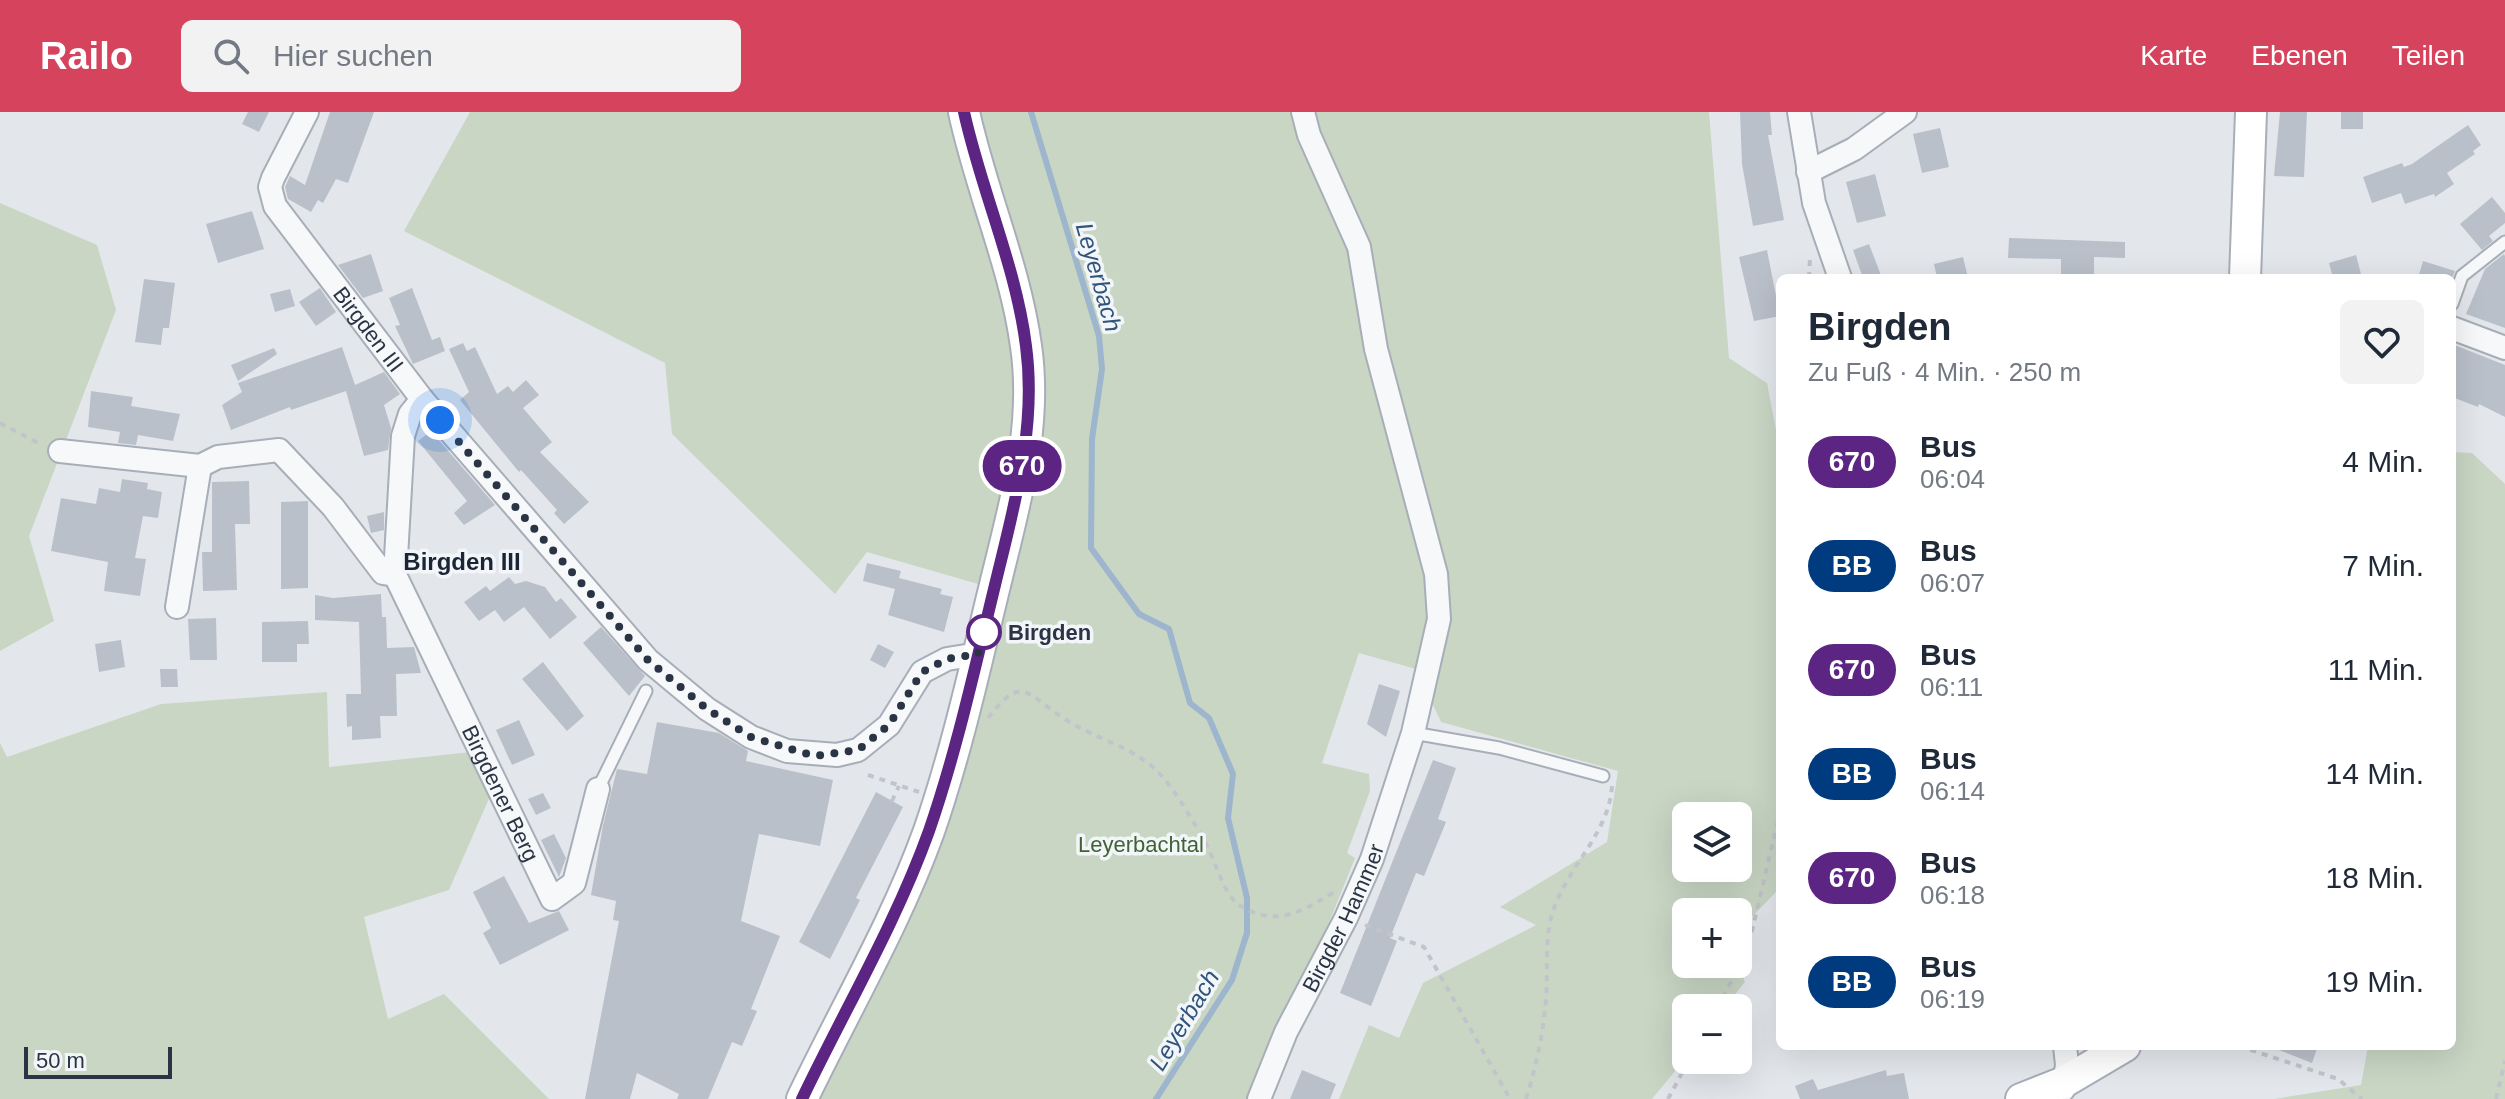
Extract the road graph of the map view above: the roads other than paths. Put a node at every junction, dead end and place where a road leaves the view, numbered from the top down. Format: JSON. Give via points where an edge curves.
{"nodes":[{"id":1,"x":307,"y":112,"type":"edge"},
{"id":2,"x":964,"y":112,"type":"edge"},
{"id":3,"x":1303,"y":112,"type":"edge"},
{"id":4,"x":1799,"y":112,"type":"edge"},
{"id":5,"x":1905,"y":112,"type":"edge"},
{"id":6,"x":2251,"y":112,"type":"edge"},
{"id":7,"x":1808,"y":172,"type":"junction"},
{"id":8,"x":2505,"y":242,"type":"edge"},
{"id":9,"x":1839,"y":274,"type":"edge"},
{"id":10,"x":2245,"y":274,"type":"edge"},
{"id":11,"x":2456,"y":293,"type":"edge"},
{"id":12,"x":2456,"y":330,"type":"edge"},
{"id":13,"x":2505,"y":348,"type":"edge"},
{"id":14,"x":422,"y":399,"type":"junction"},
{"id":15,"x":60,"y":451,"type":"road end"},
{"id":16,"x":200,"y":466,"type":"junction"},
{"id":17,"x":395,"y":575,"type":"junction"},
{"id":18,"x":177,"y":607,"type":"dead end"},
{"id":19,"x":978,"y":654,"type":"junction"},
{"id":20,"x":646,"y":691,"type":"dead end"},
{"id":21,"x":1413,"y":733,"type":"junction"},
{"id":22,"x":1603,"y":776,"type":"road end"},
{"id":23,"x":598,"y":789,"type":"joint"},
{"id":24,"x":2065,"y":1050,"type":"edge"},
{"id":25,"x":2119,"y":1050,"type":"edge"},
{"id":26,"x":2062,"y":1091,"type":"edge"},
{"id":27,"x":802,"y":1099,"type":"edge"},
{"id":28,"x":1259,"y":1099,"type":"edge"},
{"id":29,"x":2021,"y":1099,"type":"edge"}],
"edges":[{"from":1,"to":14,"type":"street","name":"Birgden III","via":[[273,178],[271,197]]},
{"from":2,"to":19,"type":"main road","via":[[1019,307],[1029,384],[1016,505]]},
{"from":3,"to":21,"type":"street","name":"Birgder Hammer","via":[[1359,247],[1376,349],[1436,574],[1439,619]]},
{"from":4,"to":7,"type":"street"},
{"from":5,"to":7,"type":"street","via":[[1854,149]]},
{"from":6,"to":10,"type":"main road"},
{"from":7,"to":9,"type":"street"},
{"from":8,"to":11,"type":"lane","via":[[2462,276]]},
{"from":12,"to":13,"type":"street"},
{"from":14,"to":17,"type":"street","name":"Birgdener Berg","via":[[403,436]]},
{"from":14,"to":19,"type":"street","name":"Birgden III","via":[[648,660],[751,737],[814,756],[858,750],[889,725],[922,672],[947,659]]},
{"from":15,"to":16,"type":"street","name":"Birgdener Berg"},
{"from":16,"to":17,"type":"street","name":"Birgdener Berg","via":[[218,457],[279,450],[333,507],[383,573]]},
{"from":16,"to":18,"type":"street"},
{"from":17,"to":23,"type":"street","name":"Birgdener Berg","via":[[552,899],[574,883]]},
{"from":19,"to":27,"type":"main road","via":[[928,833]]},
{"from":20,"to":23,"type":"lane"},
{"from":21,"to":22,"type":"lane","via":[[1499,748]]},
{"from":21,"to":28,"type":"street","name":"Birgder Hammer","via":[[1372,859],[1286,1032]]},
{"from":24,"to":26,"type":"street"},
{"from":25,"to":26,"type":"main road"},
{"from":26,"to":29,"type":"main road"}]}
